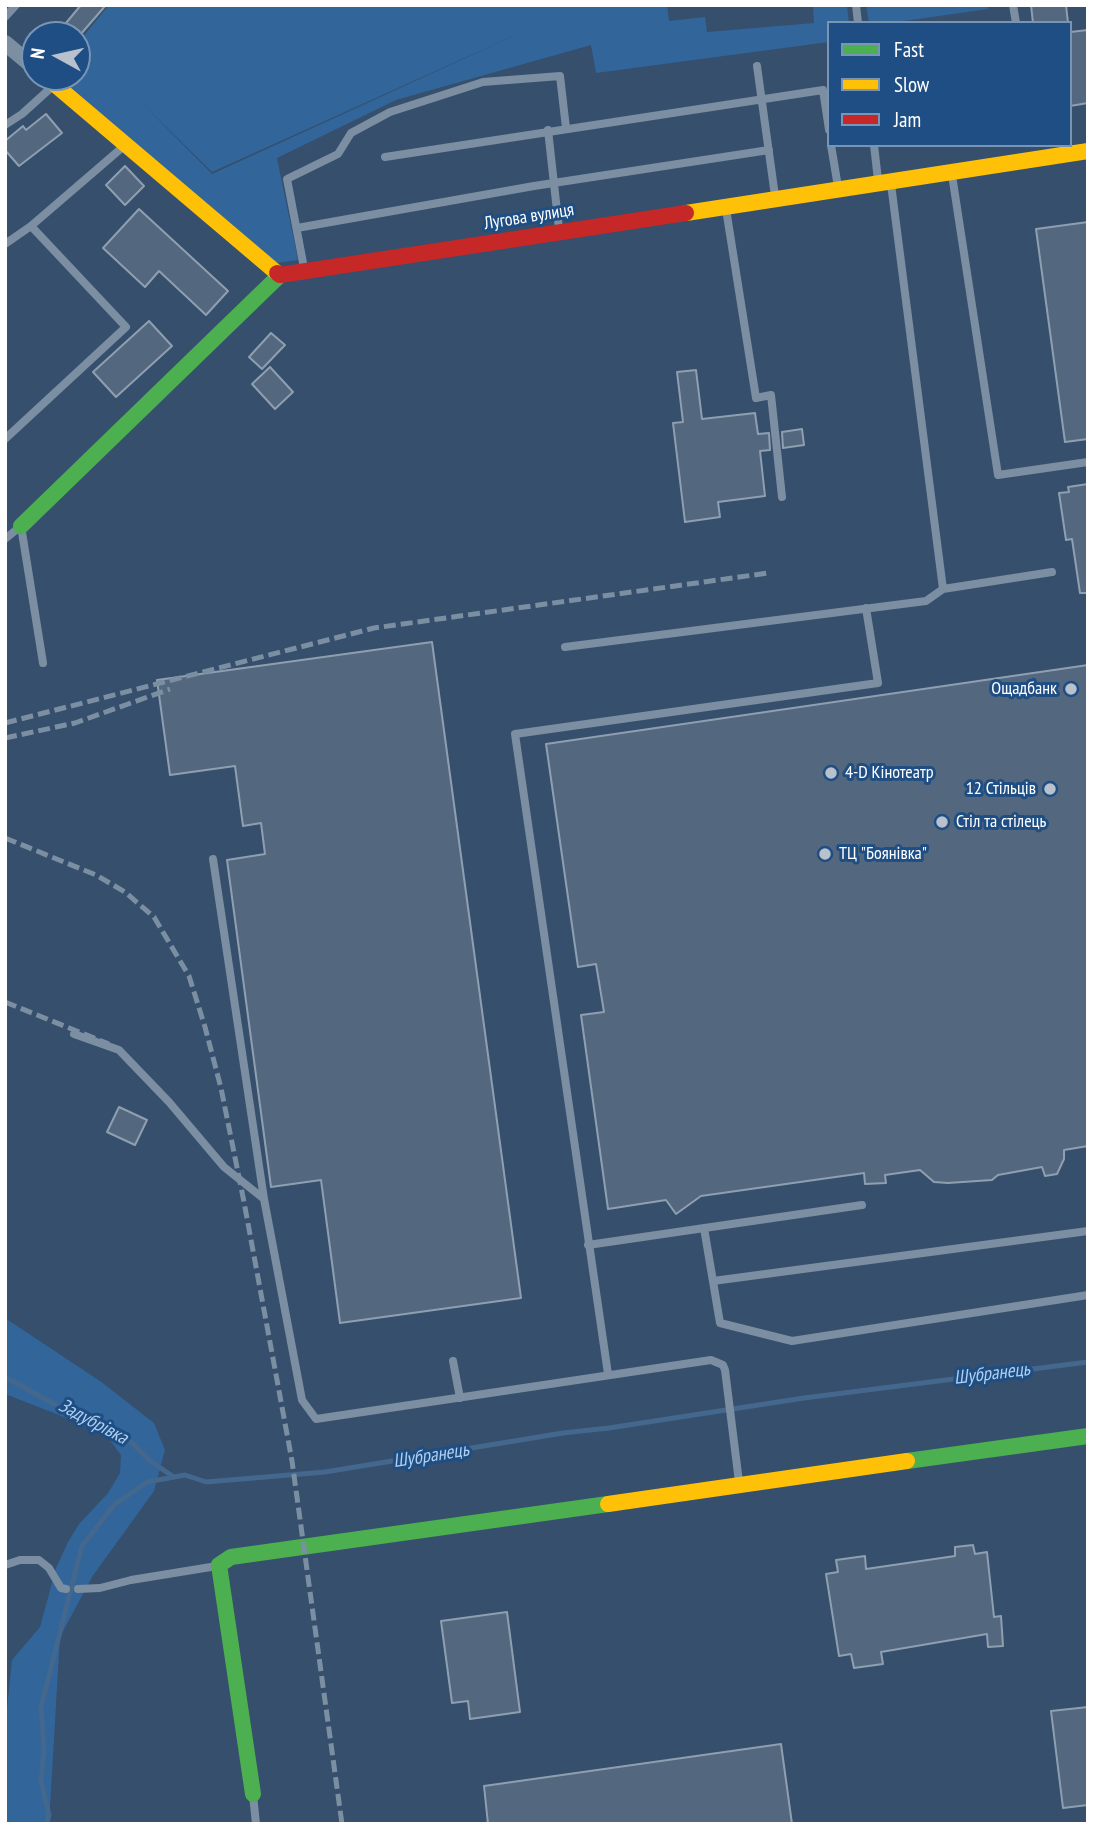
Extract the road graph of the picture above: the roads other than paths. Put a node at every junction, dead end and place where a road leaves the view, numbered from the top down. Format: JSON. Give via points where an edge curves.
{"nodes":[{"id":1,"x":16,"y":5,"type":"edge"},
{"id":2,"x":5,"y":18,"type":"edge"},
{"id":3,"x":5,"y":43,"type":"edge"},
{"id":4,"x":21,"y":56,"type":"edge"},
{"id":5,"x":757,"y":66,"type":"dead end"},
{"id":6,"x":41,"y":91,"type":"edge"},
{"id":7,"x":63,"y":91,"type":"edge"},
{"id":8,"x":762,"y":99,"type":"junction"},
{"id":9,"x":827,"y":119,"type":"edge"},
{"id":10,"x":5,"y":125,"type":"edge"},
{"id":11,"x":566,"y":128,"type":"junction"},
{"id":12,"x":548,"y":130,"type":"junction"},
{"id":13,"x":126,"y":144,"type":"junction"},
{"id":14,"x":831,"y":147,"type":"edge"},
{"id":15,"x":875,"y":147,"type":"edge"},
{"id":16,"x":769,"y":150,"type":"junction"},
{"id":17,"x":1088,"y":151,"type":"edge"},
{"id":18,"x":385,"y":157,"type":"dead end"},
{"id":19,"x":952,"y":172,"type":"junction"},
{"id":20,"x":885,"y":182,"type":"junction"},
{"id":21,"x":556,"y":184,"type":"junction"},
{"id":22,"x":838,"y":190,"type":"junction"},
{"id":23,"x":776,"y":199,"type":"junction"},
{"id":24,"x":726,"y":206,"type":"junction"},
{"id":25,"x":31,"y":226,"type":"junction"},
{"id":26,"x":297,"y":229,"type":"junction"},
{"id":27,"x":559,"y":232,"type":"junction"},
{"id":28,"x":5,"y":244,"type":"edge"},
{"id":29,"x":305,"y":271,"type":"junction"},
{"id":30,"x":280,"y":275,"type":"junction"},
{"id":31,"x":5,"y":439,"type":"edge"},
{"id":32,"x":1088,"y":462,"type":"edge"},
{"id":33,"x":782,"y":496,"type":"dead end"},
{"id":34,"x":21,"y":526,"type":"junction"},
{"id":35,"x":5,"y":539,"type":"edge"},
{"id":36,"x":1052,"y":572,"type":"dead end"},
{"id":37,"x":943,"y":589,"type":"junction"},
{"id":38,"x":866,"y":608,"type":"junction"},
{"id":39,"x":565,"y":648,"type":"dead end"},
{"id":40,"x":43,"y":663,"type":"dead end"},
{"id":41,"x":214,"y":859,"type":"dead end"},
{"id":42,"x":74,"y":1034,"type":"dead end"},
{"id":43,"x":264,"y":1199,"type":"junction"},
{"id":44,"x":862,"y":1205,"type":"dead end"},
{"id":45,"x":704,"y":1228,"type":"junction"},
{"id":46,"x":1088,"y":1231,"type":"edge"},
{"id":47,"x":588,"y":1245,"type":"junction"},
{"id":48,"x":713,"y":1281,"type":"junction"},
{"id":49,"x":1088,"y":1295,"type":"edge"},
{"id":50,"x":453,"y":1361,"type":"dead end"},
{"id":51,"x":608,"y":1374,"type":"junction"},
{"id":52,"x":460,"y":1398,"type":"junction"},
{"id":53,"x":1088,"y":1436,"type":"edge"},
{"id":54,"x":740,"y":1485,"type":"junction"},
{"id":55,"x":5,"y":1564,"type":"edge"},
{"id":56,"x":219,"y":1565,"type":"junction"},
{"id":57,"x":66,"y":1589,"type":"dead end"},
{"id":58,"x":78,"y":1589,"type":"dead end"},
{"id":59,"x":253,"y":1794,"type":"joint"},
{"id":60,"x":257,"y":1824,"type":"edge"}],
"edges":[{"from":1,"to":2,"type":"lane"},
{"from":3,"to":4,"type":"street"},
{"from":5,"to":8,"type":"lane"},
{"from":6,"to":10,"type":"lane","via":[[22,114]]},
{"from":7,"to":13,"type":"street"},
{"from":8,"to":9,"type":"lane","via":[[822,90]]},
{"from":8,"to":11,"type":"lane"},
{"from":8,"to":16,"type":"lane"},
{"from":11,"to":12,"type":"lane"},
{"from":11,"to":26,"type":"lane","via":[[560,76],[483,82],[390,112],[351,133],[338,154],[287,179]]},
{"from":12,"to":18,"type":"lane"},
{"from":12,"to":21,"type":"lane"},
{"from":13,"to":25,"type":"lane"},
{"from":13,"to":30,"type":"street"},
{"from":14,"to":22,"type":"lane"},
{"from":15,"to":20,"type":"lane"},
{"from":16,"to":21,"type":"lane"},
{"from":16,"to":23,"type":"lane"},
{"from":17,"to":19,"type":"street","name":"Лугова вулиця"},
{"from":19,"to":20,"type":"street","name":"Лугова вулиця"},
{"from":19,"to":32,"type":"lane","via":[[998,475]]},
{"from":20,"to":22,"type":"street","name":"Лугова вулиця"},
{"from":20,"to":37,"type":"lane"},
{"from":21,"to":26,"type":"lane"},
{"from":21,"to":27,"type":"lane"},
{"from":22,"to":23,"type":"street","name":"Лугова вулиця"},
{"from":23,"to":24,"type":"street","name":"Лугова вулиця"},
{"from":24,"to":27,"type":"street","name":"Лугова вулиця"},
{"from":24,"to":33,"type":"lane","via":[[756,398],[771,395]]},
{"from":25,"to":28,"type":"lane"},
{"from":25,"to":31,"type":"lane","via":[[126,327]]},
{"from":26,"to":29,"type":"lane"},
{"from":27,"to":29,"type":"street","name":"Лугова вулиця"},
{"from":29,"to":30,"type":"street","name":"Лугова вулиця"},
{"from":30,"to":34,"type":"street"},
{"from":34,"to":35,"type":"lane"},
{"from":34,"to":40,"type":"lane"},
{"from":36,"to":37,"type":"lane"},
{"from":37,"to":38,"type":"lane","via":[[926,601]]},
{"from":38,"to":39,"type":"lane"},
{"from":38,"to":47,"type":"lane","via":[[878,682],[515,734]]},
{"from":41,"to":43,"type":"lane"},
{"from":42,"to":43,"type":"lane","via":[[119,1050],[224,1167]]},
{"from":43,"to":52,"type":"lane","via":[[302,1400],[316,1419]]},
{"from":44,"to":45,"type":"lane"},
{"from":45,"to":47,"type":"lane"},
{"from":45,"to":48,"type":"lane"},
{"from":46,"to":48,"type":"lane"},
{"from":47,"to":51,"type":"lane"},
{"from":48,"to":49,"type":"lane","via":[[720,1323],[792,1341]]},
{"from":50,"to":52,"type":"lane"},
{"from":51,"to":52,"type":"lane"},
{"from":51,"to":54,"type":"lane","via":[[711,1360],[723,1365]]},
{"from":53,"to":54,"type":"street"},
{"from":54,"to":56,"type":"street","via":[[283,1548],[231,1557]]},
{"from":55,"to":57,"type":"lane","via":[[39,1560]]},
{"from":56,"to":58,"type":"lane"},
{"from":56,"to":59,"type":"street"},
{"from":59,"to":60,"type":"lane"}]}
